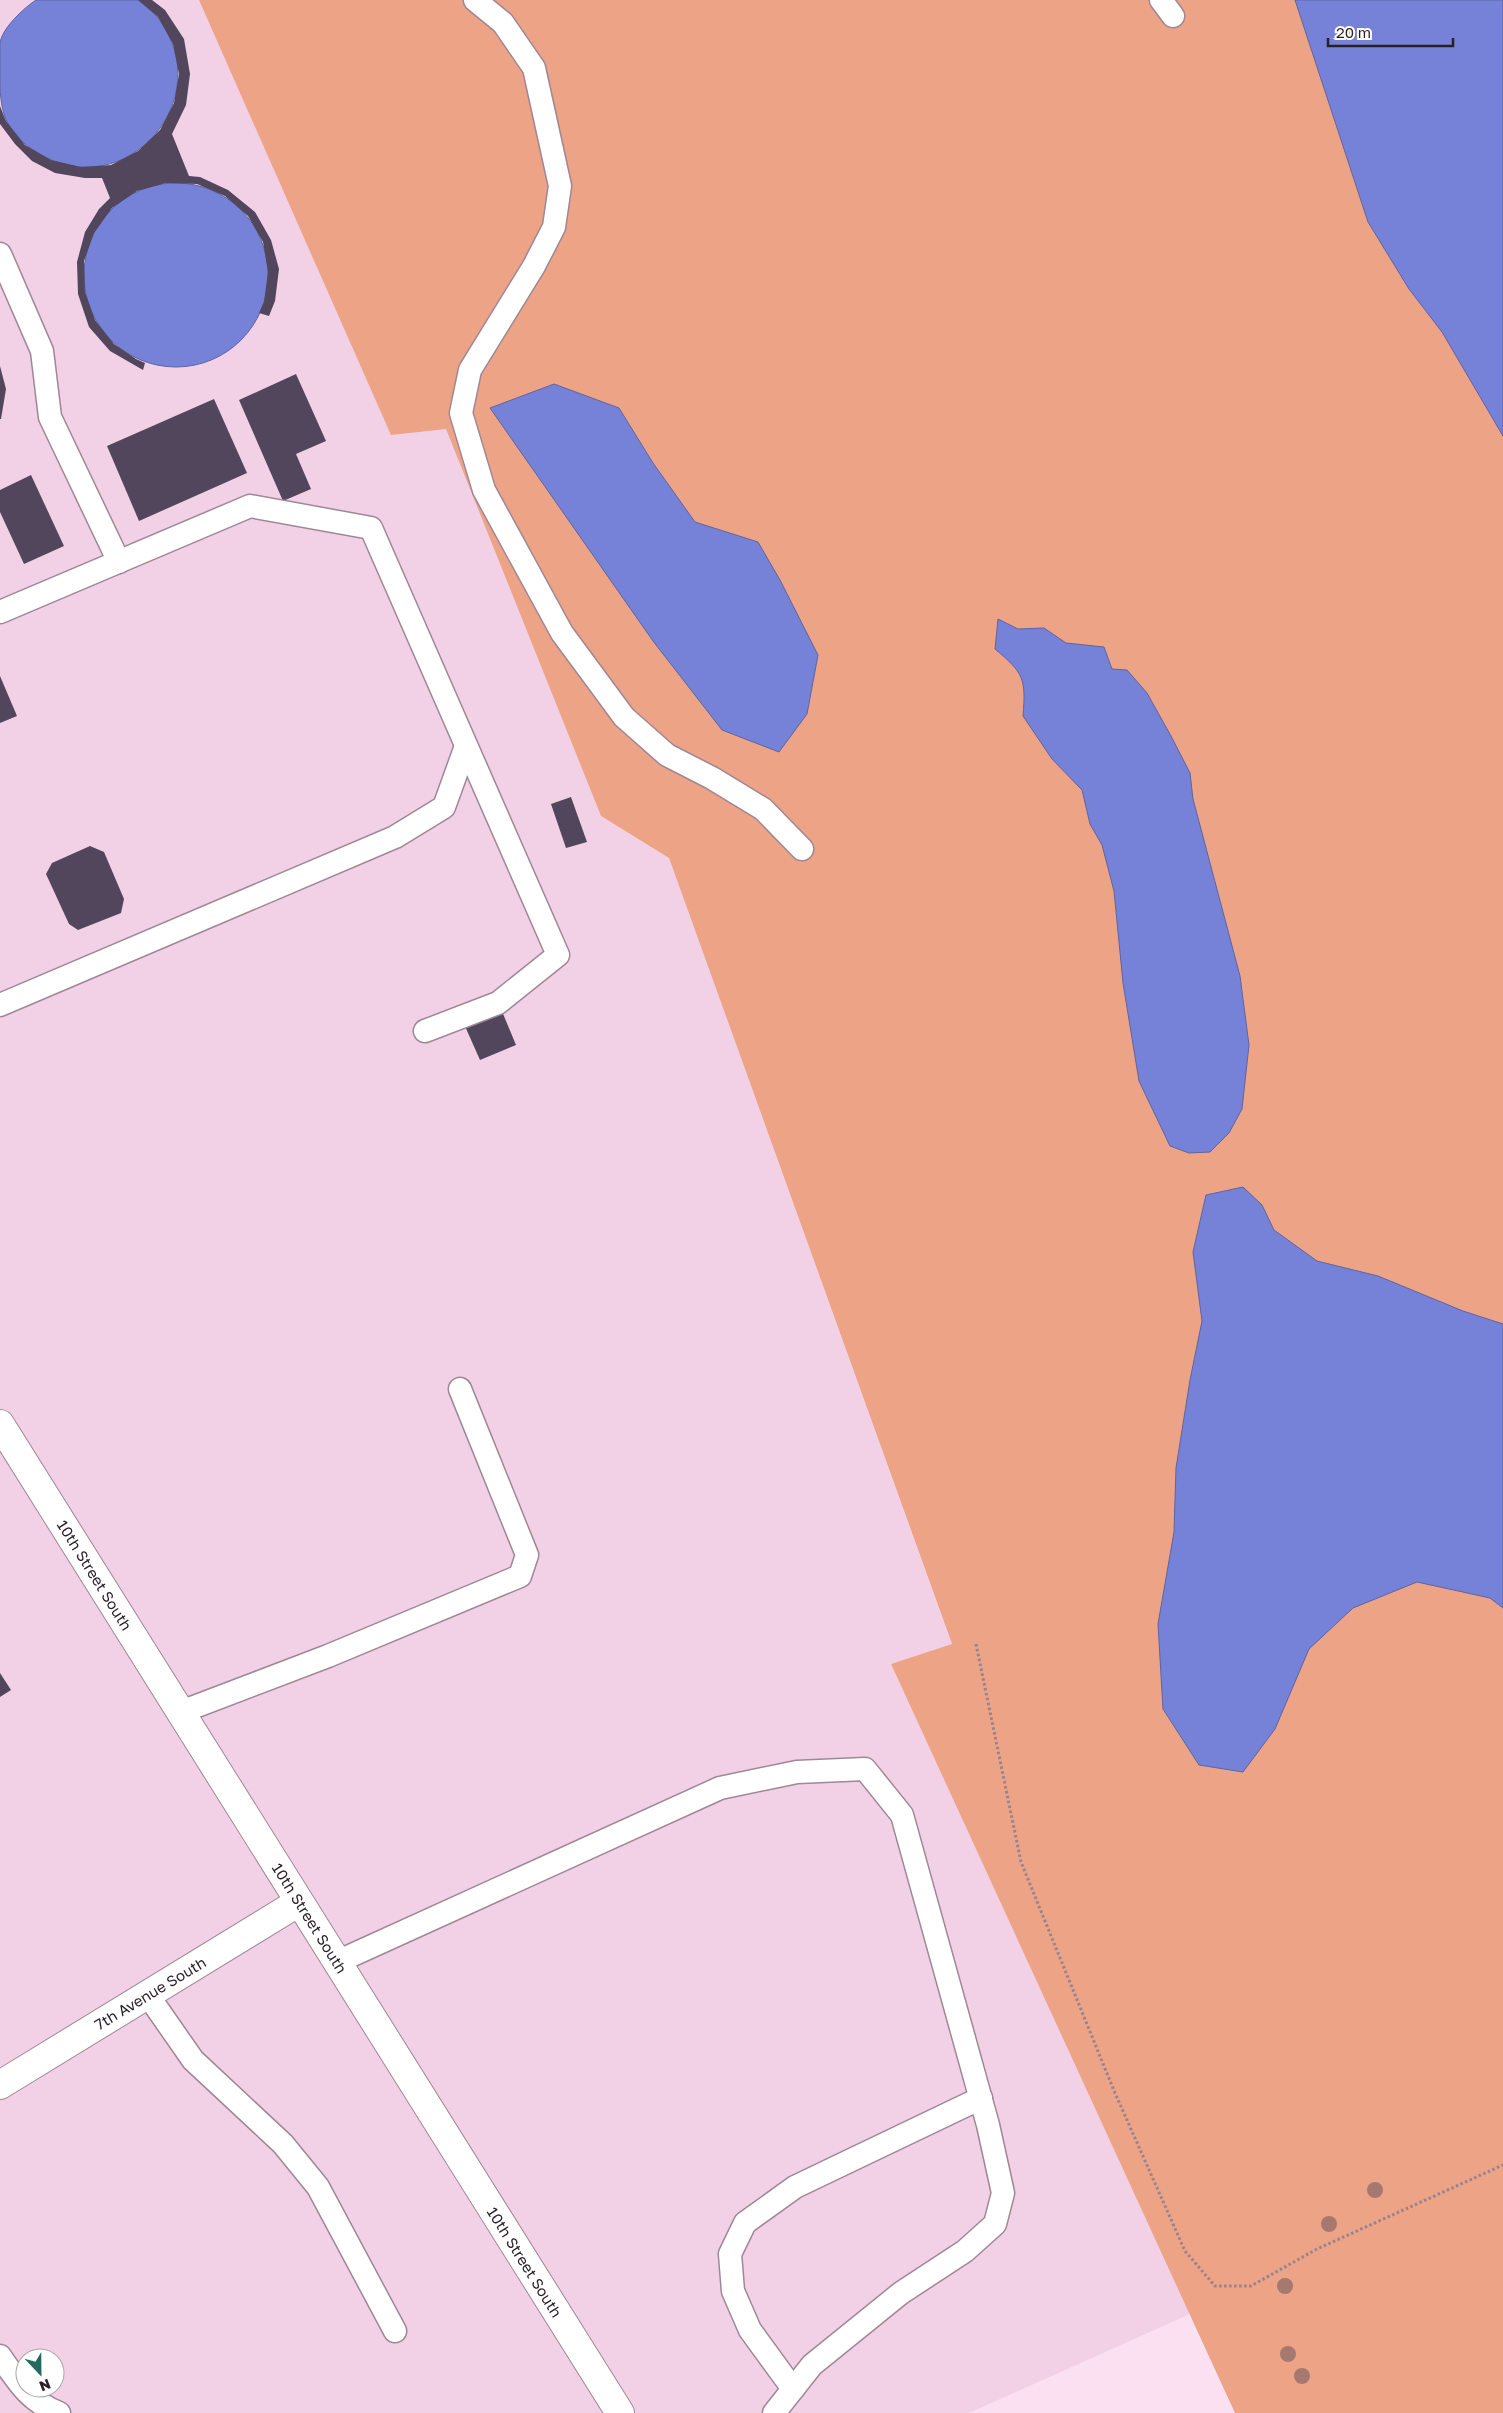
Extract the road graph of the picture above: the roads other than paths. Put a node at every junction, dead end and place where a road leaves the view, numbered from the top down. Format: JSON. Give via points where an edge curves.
{"nodes":[{"id":1,"x":475,"y":0,"type":"edge"},
{"id":2,"x":0,"y":254,"type":"edge"},
{"id":3,"x":119,"y":562,"type":"junction"},
{"id":4,"x":0,"y":612,"type":"edge"},
{"id":5,"x":466,"y":746,"type":"junction"},
{"id":6,"x":802,"y":849,"type":"dead end"},
{"id":7,"x":0,"y":1005,"type":"edge"},
{"id":8,"x":425,"y":1031,"type":"dead end"},
{"id":9,"x":460,"y":1389,"type":"dead end"},
{"id":10,"x":0,"y":1424,"type":"edge"},
{"id":11,"x":181,"y":1712,"type":"junction"},
{"id":12,"x":299,"y":1902,"type":"junction"},
{"id":13,"x":337,"y":1962,"type":"junction"},
{"id":14,"x":148,"y":1994,"type":"junction"},
{"id":15,"x":0,"y":2085,"type":"edge"},
{"id":16,"x":981,"y":2098,"type":"junction"},
{"id":17,"x":395,"y":2331,"type":"dead end"},
{"id":18,"x":0,"y":2356,"type":"edge"},
{"id":19,"x":793,"y":2389,"type":"junction"},
{"id":20,"x":59,"y":2413,"type":"edge"},
{"id":21,"x":620,"y":2413,"type":"edge"},
{"id":22,"x":774,"y":2413,"type":"edge"}],
"edges":[{"from":1,"to":6,"type":"lane","via":[[503,23],[534,68],[560,186],[554,227],[534,266],[470,370],[461,413],[484,490],[562,633],[624,717],[667,755],[763,809]]},
{"from":2,"to":3,"type":"lane","via":[[42,351],[50,417]]},
{"from":3,"to":4,"type":"lane"},
{"from":3,"to":5,"type":"lane","via":[[250,506],[371,528]]},
{"from":5,"to":7,"type":"lane","via":[[444,808],[395,837]]},
{"from":5,"to":8,"type":"lane","via":[[558,955],[498,1003]]},
{"from":9,"to":11,"type":"lane","via":[[526,1554],[520,1576],[328,1656]]},
{"from":10,"to":11,"type":"street","name":"10th Street South"},
{"from":11,"to":12,"type":"street","name":"10th Street South"},
{"from":12,"to":13,"type":"street","name":"10th Street South"},
{"from":12,"to":14,"type":"street","name":"7th Avenue South"},
{"from":13,"to":16,"type":"lane","via":[[720,1788],[797,1772],[865,1769],[902,1815]]},
{"from":13,"to":21,"type":"street","name":"10th Street South"},
{"from":14,"to":15,"type":"street","name":"7th Avenue South"},
{"from":14,"to":17,"type":"lane","via":[[193,2060],[283,2144],[318,2187]]},
{"from":16,"to":19,"type":"lane","via":[[1003,2193],[994,2224],[965,2251],[901,2294],[812,2365]]},
{"from":16,"to":19,"type":"lane","via":[[795,2187],[745,2223],[730,2254],[733,2291],[750,2330]]},
{"from":18,"to":20,"type":"lane","via":[[24,2391]]},
{"from":19,"to":22,"type":"lane"}]}
